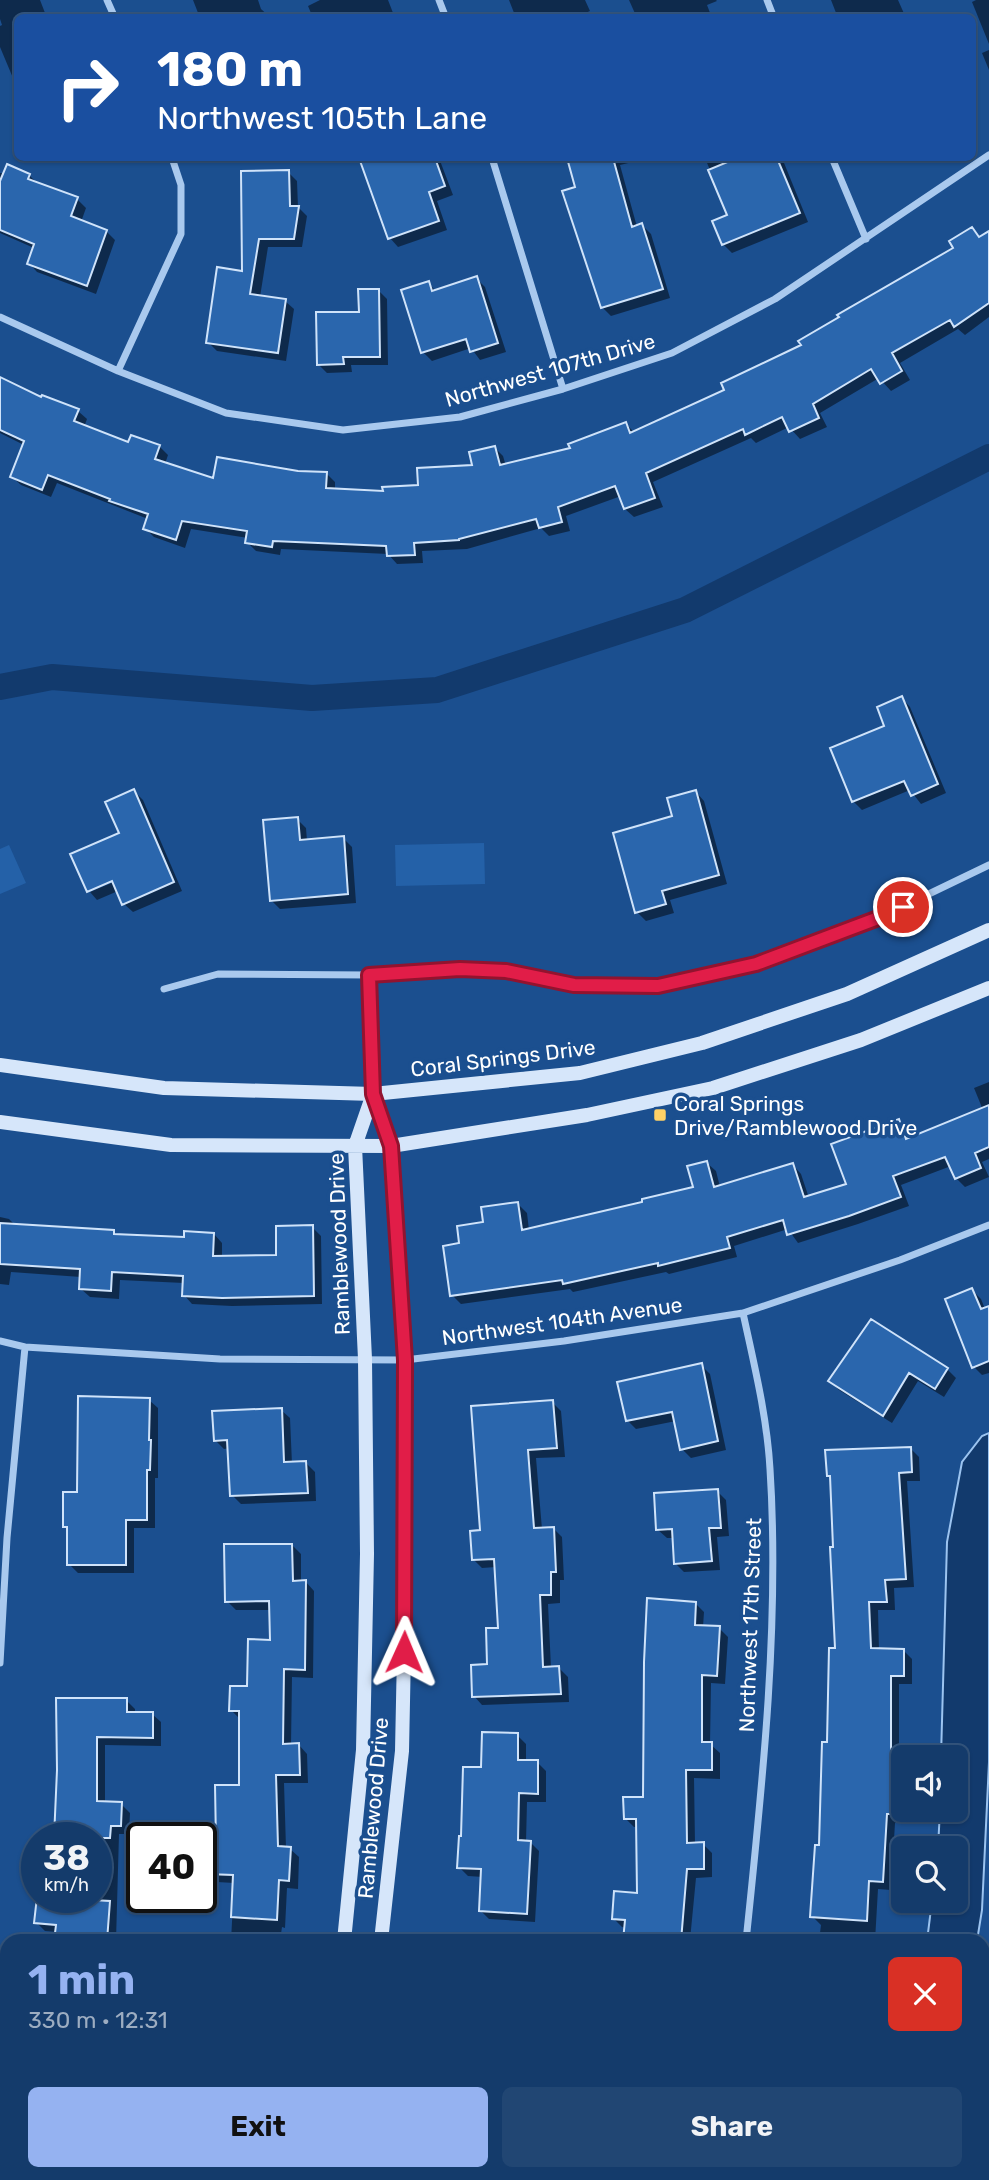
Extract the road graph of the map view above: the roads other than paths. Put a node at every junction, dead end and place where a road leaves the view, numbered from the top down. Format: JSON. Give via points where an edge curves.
{"nodes":[{"id":1,"x":989,"y":155,"type":"edge"},
{"id":2,"x":173,"y":161,"type":"edge"},
{"id":3,"x":493,"y":161,"type":"edge"},
{"id":4,"x":833,"y":161,"type":"edge"},
{"id":5,"x":866,"y":239,"type":"junction"},
{"id":6,"x":0,"y":317,"type":"edge"},
{"id":7,"x":118,"y":371,"type":"junction"},
{"id":8,"x":563,"y":389,"type":"junction"},
{"id":9,"x":989,"y":866,"type":"edge"},
{"id":10,"x":989,"y":930,"type":"edge"},
{"id":11,"x":369,"y":975,"type":"junction"},
{"id":12,"x":989,"y":988,"type":"edge"},
{"id":13,"x":164,"y":989,"type":"dead end"},
{"id":14,"x":0,"y":1066,"type":"edge"},
{"id":15,"x":373,"y":1094,"type":"junction"},
{"id":16,"x":0,"y":1122,"type":"edge"},
{"id":17,"x":355,"y":1146,"type":"junction"},
{"id":18,"x":391,"y":1146,"type":"junction"},
{"id":19,"x":989,"y":1225,"type":"edge"},
{"id":20,"x":743,"y":1312,"type":"junction"},
{"id":21,"x":0,"y":1341,"type":"edge"},
{"id":22,"x":24,"y":1347,"type":"junction"},
{"id":23,"x":365,"y":1359,"type":"junction"},
{"id":24,"x":405,"y":1360,"type":"junction"},
{"id":25,"x":0,"y":1662,"type":"edge"},
{"id":26,"x":345,"y":1934,"type":"edge"},
{"id":27,"x":382,"y":1934,"type":"edge"},
{"id":28,"x":747,"y":1934,"type":"edge"}],
"edges":[{"from":1,"to":5,"type":"street","name":"Northwest 107th Drive"},
{"from":2,"to":7,"type":"street","via":[[181,185],[181,234]]},
{"from":3,"to":8,"type":"street"},
{"from":4,"to":5,"type":"street"},
{"from":5,"to":8,"type":"street","name":"Northwest 107th Drive","via":[[775,299],[672,353]]},
{"from":6,"to":7,"type":"street","name":"Northwest 107th Drive"},
{"from":7,"to":8,"type":"street","name":"Northwest 107th Drive","via":[[226,413],[343,430],[460,417]]},
{"from":9,"to":11,"type":"street","via":[[881,917],[756,964],[658,986],[574,985],[471,969]]},
{"from":10,"to":15,"type":"main road","name":"Coral Springs Drive","via":[[847,994],[702,1043],[580,1073]]},
{"from":11,"to":13,"type":"street","via":[[218,974]]},
{"from":11,"to":15,"type":"street","name":"Ramblewood Drive"},
{"from":12,"to":18,"type":"main road","via":[[861,1040],[713,1088],[587,1115]]},
{"from":14,"to":15,"type":"main road","name":"Coral Springs Drive","via":[[164,1088]]},
{"from":15,"to":17,"type":"main road","name":"Ramblewood Drive"},
{"from":15,"to":18,"type":"main road","name":"Ramblewood Drive"},
{"from":16,"to":17,"type":"main road","via":[[171,1145]]},
{"from":17,"to":18,"type":"main road"},
{"from":17,"to":23,"type":"main road","name":"Ramblewood Drive"},
{"from":18,"to":24,"type":"main road","name":"Ramblewood Drive"},
{"from":19,"to":20,"type":"street","name":"Northwest 104th Avenue"},
{"from":20,"to":24,"type":"street","name":"Northwest 104th Avenue","via":[[564,1342]]},
{"from":20,"to":28,"type":"street","name":"Northwest 17th Street","via":[[770,1468],[772,1554],[762,1792]]},
{"from":21,"to":22,"type":"street","name":"Northwest 104th Avenue"},
{"from":22,"to":23,"type":"street","name":"Northwest 104th Avenue","via":[[220,1359]]},
{"from":22,"to":25,"type":"street"},
{"from":23,"to":24,"type":"street","name":"Northwest 104th Avenue"},
{"from":23,"to":26,"type":"main road","name":"Ramblewood Drive","via":[[363,1750]]},
{"from":24,"to":27,"type":"main road","name":"Ramblewood Drive","via":[[402,1751]]}]}
